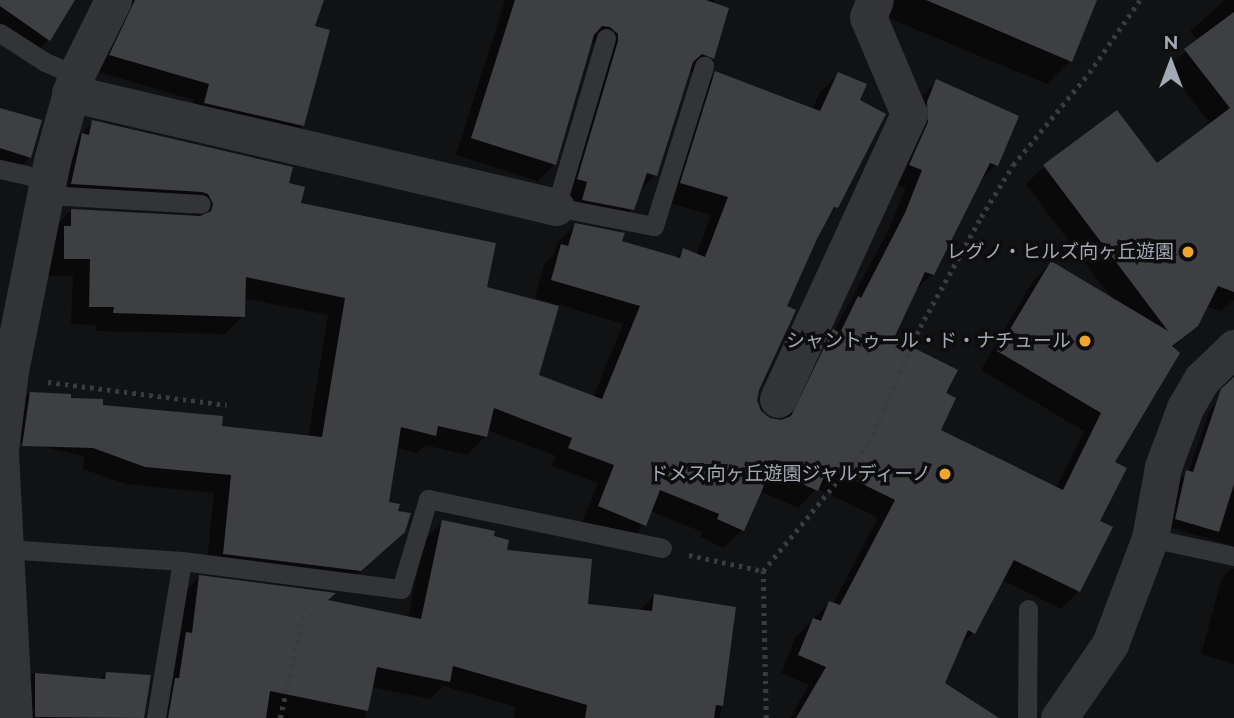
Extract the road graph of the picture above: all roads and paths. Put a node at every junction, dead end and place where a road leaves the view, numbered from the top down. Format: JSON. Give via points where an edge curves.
{"nodes":[{"id":1,"x":113,"y":0,"type":"edge"},
{"id":2,"x":875,"y":0,"type":"edge"},
{"id":3,"x":1140,"y":0,"type":"edge"},
{"id":4,"x":0,"y":33,"type":"edge"},
{"id":5,"x":606,"y":38,"type":"dead end"},
{"id":6,"x":704,"y":66,"type":"dead end"},
{"id":7,"x":73,"y":84,"type":"junction"},
{"id":8,"x":0,"y":169,"type":"edge"},
{"id":9,"x":48,"y":188,"type":"junction"},
{"id":10,"x":201,"y":204,"type":"dead end"},
{"id":11,"x":556,"y":207,"type":"junction"},
{"id":12,"x":1234,"y":348,"type":"edge"},
{"id":13,"x":6,"y":371,"type":"edge"},
{"id":14,"x":778,"y":400,"type":"dead end"},
{"id":15,"x":227,"y":405,"type":"dead end"},
{"id":16,"x":0,"y":451,"type":"edge"},
{"id":17,"x":1150,"y":538,"type":"junction"},
{"id":18,"x":662,"y":548,"type":"joint"},
{"id":19,"x":6,"y":549,"type":"junction"},
{"id":20,"x":1234,"y":556,"type":"edge"},
{"id":21,"x":182,"y":561,"type":"junction"},
{"id":22,"x":763,"y":570,"type":"junction"},
{"id":23,"x":311,"y":578,"type":"junction"},
{"id":24,"x":1028,"y":609,"type":"dead end"},
{"id":25,"x":4,"y":617,"type":"edge"},
{"id":26,"x":14,"y":718,"type":"edge"},
{"id":27,"x":156,"y":718,"type":"edge"},
{"id":28,"x":280,"y":718,"type":"edge"},
{"id":29,"x":766,"y":718,"type":"edge"},
{"id":30,"x":1027,"y":718,"type":"edge"},
{"id":31,"x":1059,"y":718,"type":"edge"}],
"edges":[{"from":1,"to":7,"type":"street"},
{"from":2,"to":14,"type":"street","via":[[868,17],[909,114]]},
{"from":3,"to":22,"type":"path","via":[[1089,73],[1013,165],[981,217],[920,327],[869,443]]},
{"from":4,"to":7,"type":"lane"},
{"from":5,"to":11,"type":"lane"},
{"from":6,"to":11,"type":"lane","via":[[654,226]]},
{"from":7,"to":9,"type":"street"},
{"from":7,"to":11,"type":"street"},
{"from":8,"to":9,"type":"lane"},
{"from":9,"to":10,"type":"lane"},
{"from":9,"to":13,"type":"street"},
{"from":12,"to":17,"type":"street","via":[[1202,379],[1185,408],[1163,467]]},
{"from":13,"to":15,"type":"path"},
{"from":13,"to":16,"type":"street"},
{"from":16,"to":19,"type":"street"},
{"from":17,"to":20,"type":"lane"},
{"from":17,"to":31,"type":"street","via":[[1110,644]]},
{"from":18,"to":22,"type":"path"},
{"from":18,"to":23,"type":"lane","via":[[429,499],[401,589]]},
{"from":19,"to":21,"type":"lane"},
{"from":19,"to":25,"type":"street"},
{"from":21,"to":23,"type":"lane"},
{"from":21,"to":27,"type":"lane"},
{"from":22,"to":29,"type":"path"},
{"from":23,"to":28,"type":"path"},
{"from":24,"to":30,"type":"lane"},
{"from":25,"to":26,"type":"street"}]}
